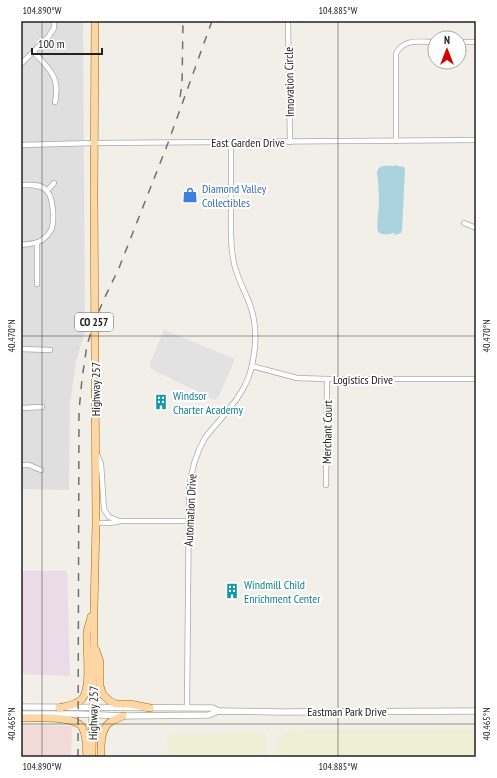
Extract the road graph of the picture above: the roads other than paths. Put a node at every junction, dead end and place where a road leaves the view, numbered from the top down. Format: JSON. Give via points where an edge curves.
{"nodes":[{"id":1,"x":54,"y":21,"type":"edge"},
{"id":2,"x":95,"y":21,"type":"edge"},
{"id":3,"x":288,"y":21,"type":"edge"},
{"id":4,"x":427,"y":42,"type":"edge"},
{"id":5,"x":34,"y":52,"type":"junction"},
{"id":6,"x":21,"y":64,"type":"edge"},
{"id":7,"x":55,"y":102,"type":"dead end"},
{"id":8,"x":476,"y":140,"type":"edge"},
{"id":9,"x":396,"y":141,"type":"junction"},
{"id":10,"x":231,"y":142,"type":"junction"},
{"id":11,"x":290,"y":142,"type":"junction"},
{"id":12,"x":94,"y":143,"type":"junction"},
{"id":13,"x":21,"y":145,"type":"edge"},
{"id":14,"x":54,"y":183,"type":"dead end"},
{"id":15,"x":21,"y":185,"type":"edge"},
{"id":16,"x":47,"y":191,"type":"junction"},
{"id":17,"x":464,"y":223,"type":"dead end"},
{"id":18,"x":476,"y":228,"type":"edge"},
{"id":19,"x":37,"y":243,"type":"junction"},
{"id":20,"x":21,"y":245,"type":"edge"},
{"id":21,"x":37,"y":284,"type":"dead end"},
{"id":22,"x":21,"y":349,"type":"edge"},
{"id":23,"x":50,"y":350,"type":"dead end"},
{"id":24,"x":252,"y":366,"type":"junction"},
{"id":25,"x":327,"y":379,"type":"junction"},
{"id":26,"x":476,"y":379,"type":"edge"},
{"id":27,"x":42,"y":407,"type":"dead end"},
{"id":28,"x":21,"y":408,"type":"edge"},
{"id":29,"x":95,"y":449,"type":"junction"},
{"id":30,"x":21,"y":465,"type":"edge"},
{"id":31,"x":41,"y":470,"type":"dead end"},
{"id":32,"x":326,"y":485,"type":"dead end"},
{"id":33,"x":121,"y":521,"type":"junction"},
{"id":34,"x":189,"y":521,"type":"junction"},
{"id":35,"x":96,"y":523,"type":"junction"},
{"id":36,"x":94,"y":609,"type":"junction"},
{"id":37,"x":94,"y":644,"type":"junction"},
{"id":38,"x":21,"y":707,"type":"edge"},
{"id":39,"x":59,"y":708,"type":"junction"},
{"id":40,"x":150,"y":708,"type":"junction"},
{"id":41,"x":187,"y":708,"type":"junction"},
{"id":42,"x":93,"y":711,"type":"junction"},
{"id":43,"x":218,"y":711,"type":"junction"},
{"id":44,"x":476,"y":711,"type":"edge"},
{"id":45,"x":21,"y":714,"type":"edge"},
{"id":46,"x":123,"y":716,"type":"junction"},
{"id":47,"x":21,"y":718,"type":"edge"},
{"id":48,"x":86,"y":757,"type":"edge"},
{"id":49,"x":92,"y":757,"type":"edge"},
{"id":50,"x":101,"y":757,"type":"edge"}],
"edges":[{"from":1,"to":5,"type":"street","via":[[52,33]]},
{"from":2,"to":12,"type":"main road","name":"Highway 257","number":"CO 257"},
{"from":3,"to":11,"type":"street","name":"Innovation Circle"},
{"from":4,"to":9,"type":"street","via":[[403,44],[396,55]]},
{"from":5,"to":6,"type":"street"},
{"from":5,"to":7,"type":"street","via":[[54,77]]},
{"from":8,"to":9,"type":"street","name":"East Garden Drive"},
{"from":9,"to":11,"type":"street","name":"East Garden Drive"},
{"from":10,"to":11,"type":"street","name":"East Garden Drive"},
{"from":10,"to":12,"type":"street","name":"East Garden Drive"},
{"from":10,"to":24,"type":"street","name":"Automation Drive","via":[[232,251],[234,264],[251,306],[256,334]]},
{"from":12,"to":13,"type":"street","name":"East Garden Drive"},
{"from":12,"to":29,"type":"main road","name":"Highway 257","number":"CO 257"},
{"from":14,"to":16,"type":"street"},
{"from":15,"to":16,"type":"street","via":[[36,185]]},
{"from":16,"to":19,"type":"street","via":[[51,196],[52,228],[46,238]]},
{"from":17,"to":18,"type":"street"},
{"from":19,"to":20,"type":"street"},
{"from":19,"to":21,"type":"street"},
{"from":22,"to":23,"type":"street"},
{"from":24,"to":25,"type":"street","name":"Logistics Drive","via":[[297,378]]},
{"from":24,"to":34,"type":"street","name":"Automation Drive","via":[[246,384],[201,446],[190,481]]},
{"from":25,"to":26,"type":"street","name":"Logistics Drive"},
{"from":25,"to":32,"type":"street","name":"Merchant Court"},
{"from":27,"to":28,"type":"street"},
{"from":29,"to":33,"type":"street","via":[[101,464],[105,512],[109,518]]},
{"from":29,"to":35,"type":"main road","name":"Highway 257","number":"CO 257"},
{"from":30,"to":31,"type":"street"},
{"from":33,"to":34,"type":"street"},
{"from":33,"to":35,"type":"street"},
{"from":34,"to":41,"type":"street","name":"Automation Drive"},
{"from":35,"to":36,"type":"main road","name":"Highway 257","number":"CO 257"},
{"from":36,"to":37,"type":"main road","name":"Highway 257","number":"CO 257"},
{"from":36,"to":39,"type":"main road","via":[[87,631],[87,681],[84,695],[78,702]]},
{"from":37,"to":40,"type":"main road","via":[[100,662],[100,686],[103,695],[116,704]]},
{"from":37,"to":42,"type":"main road","name":"Highway 257","number":"CO 257"},
{"from":38,"to":39,"type":"street","name":"Eastman Park Drive"},
{"from":39,"to":42,"type":"street","name":"Eastman Park Drive"},
{"from":40,"to":41,"type":"street","name":"Eastman Park Drive"},
{"from":40,"to":42,"type":"street","name":"Eastman Park Drive"},
{"from":41,"to":43,"type":"street","name":"Eastman Park Drive","via":[[213,708]]},
{"from":42,"to":45,"type":"street","name":"Eastman Park Drive"},
{"from":42,"to":46,"type":"street","name":"Eastman Park Drive"},
{"from":42,"to":49,"type":"main road","name":"Highway 257","number":"CO 257"},
{"from":43,"to":44,"type":"street","name":"Eastman Park Drive"},
{"from":43,"to":46,"type":"street","name":"Eastman Park Drive","via":[[209,715]]},
{"from":46,"to":50,"type":"main road","via":[[109,723],[104,730]]},
{"from":47,"to":48,"type":"main road","via":[[47,718],[78,723],[86,738]]}]}
